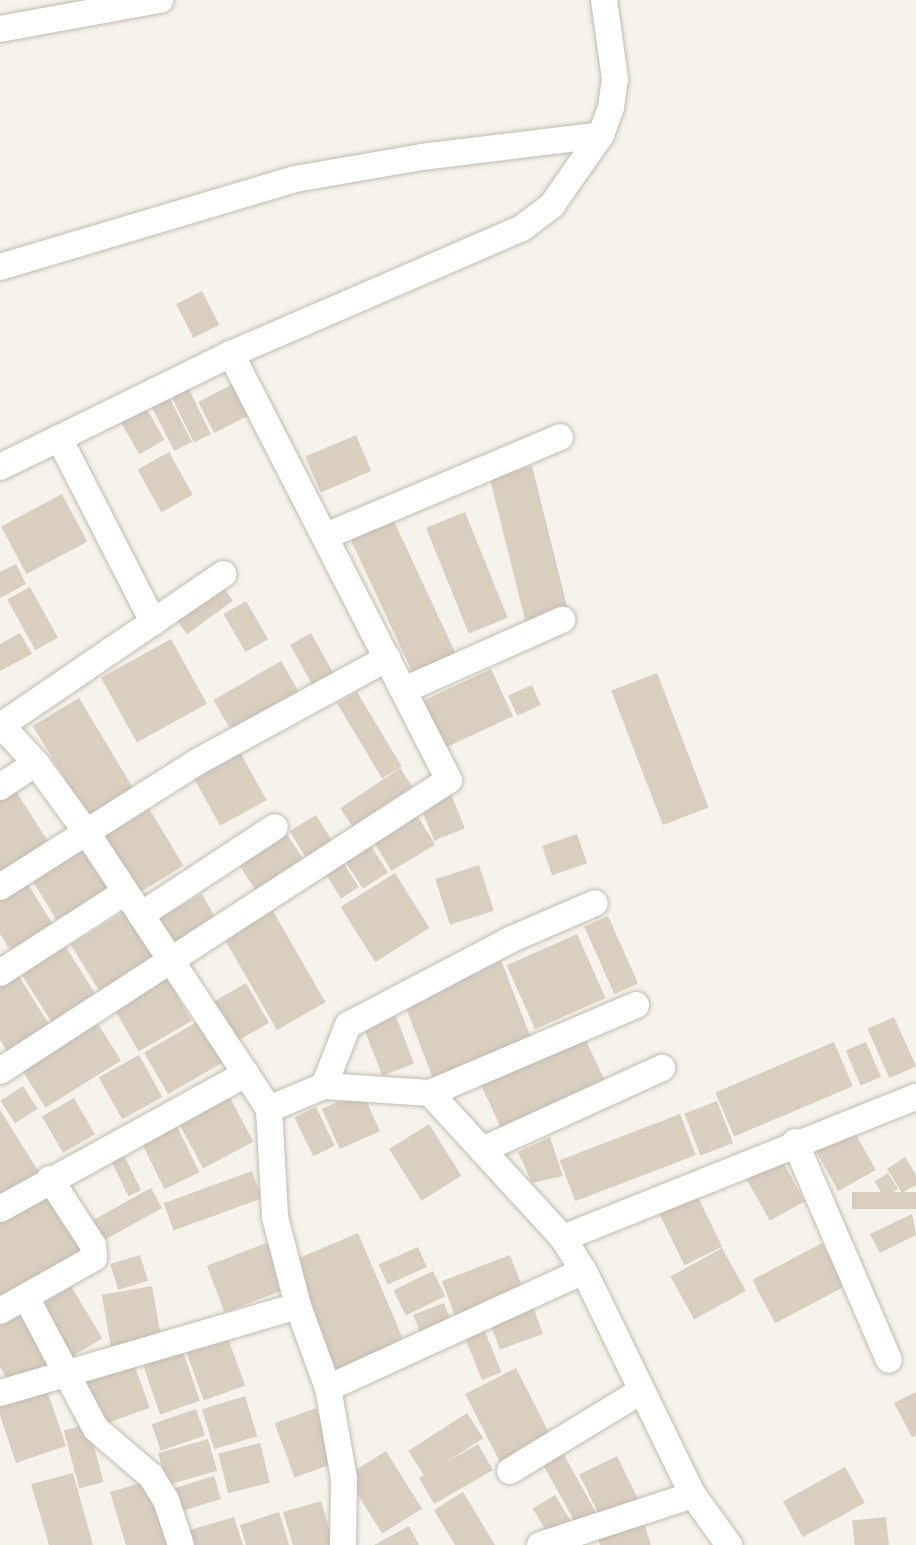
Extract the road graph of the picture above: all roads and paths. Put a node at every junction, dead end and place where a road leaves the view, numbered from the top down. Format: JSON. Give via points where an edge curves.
{"nodes":[{"id":1,"x":160,"y":0,"type":"edge"},
{"id":2,"x":604,"y":0,"type":"edge"},
{"id":3,"x":0,"y":29,"type":"edge"},
{"id":4,"x":601,"y":135,"type":"junction"},
{"id":5,"x":0,"y":267,"type":"edge"},
{"id":6,"x":231,"y":354,"type":"junction"},
{"id":7,"x":560,"y":437,"type":"dead end"},
{"id":8,"x":59,"y":438,"type":"junction"},
{"id":9,"x":0,"y":467,"type":"edge"},
{"id":10,"x":326,"y":536,"type":"junction"},
{"id":11,"x":223,"y":574,"type":"dead end"},
{"id":12,"x":562,"y":620,"type":"dead end"},
{"id":13,"x":153,"y":622,"type":"junction"},
{"id":14,"x":388,"y":658,"type":"junction"},
{"id":15,"x":406,"y":689,"type":"junction"},
{"id":16,"x":1,"y":725,"type":"edge"},
{"id":17,"x":36,"y":763,"type":"junction"},
{"id":18,"x":0,"y":787,"type":"edge"},
{"id":19,"x":275,"y":827,"type":"dead end"},
{"id":20,"x":87,"y":833,"type":"junction"},
{"id":21,"x":0,"y":888,"type":"edge"},
{"id":22,"x":125,"y":892,"type":"junction"},
{"id":23,"x":594,"y":903,"type":"dead end"},
{"id":24,"x":141,"y":915,"type":"junction"},
{"id":25,"x":172,"y":962,"type":"junction"},
{"id":26,"x":0,"y":973,"type":"edge"},
{"id":27,"x":636,"y":1005,"type":"dead end"},
{"id":28,"x":662,"y":1068,"type":"dead end"},
{"id":29,"x":0,"y":1071,"type":"edge"},
{"id":30,"x":246,"y":1074,"type":"junction"},
{"id":31,"x":324,"y":1086,"type":"junction"},
{"id":32,"x":430,"y":1093,"type":"junction"},
{"id":33,"x":916,"y":1097,"type":"edge"},
{"id":34,"x":269,"y":1109,"type":"junction"},
{"id":35,"x":795,"y":1142,"type":"junction"},
{"id":36,"x":482,"y":1150,"type":"junction"},
{"id":37,"x":50,"y":1179,"type":"junction"},
{"id":38,"x":0,"y":1209,"type":"edge"},
{"id":39,"x":562,"y":1238,"type":"junction"},
{"id":40,"x":584,"y":1271,"type":"junction"},
{"id":41,"x":26,"y":1297,"type":"junction"},
{"id":42,"x":298,"y":1306,"type":"junction"},
{"id":43,"x":0,"y":1311,"type":"edge"},
{"id":44,"x":889,"y":1360,"type":"dead end"},
{"id":45,"x":67,"y":1373,"type":"junction"},
{"id":46,"x":327,"y":1388,"type":"junction"},
{"id":47,"x":641,"y":1391,"type":"junction"},
{"id":48,"x":0,"y":1394,"type":"edge"},
{"id":49,"x":510,"y":1471,"type":"dead end"},
{"id":50,"x":693,"y":1495,"type":"junction"},
{"id":51,"x":181,"y":1545,"type":"edge"},
{"id":52,"x":343,"y":1545,"type":"edge"},
{"id":53,"x":540,"y":1545,"type":"edge"},
{"id":54,"x":729,"y":1545,"type":"edge"}],
"edges":[{"from":1,"to":3,"type":"street"},
{"from":2,"to":4,"type":"street","via":[[615,79]]},
{"from":4,"to":5,"type":"street","via":[[422,157],[295,179]]},
{"from":4,"to":6,"type":"street","via":[[552,205],[522,228]]},
{"from":6,"to":8,"type":"street"},
{"from":6,"to":10,"type":"street"},
{"from":7,"to":10,"type":"street"},
{"from":8,"to":9,"type":"street"},
{"from":8,"to":13,"type":"street"},
{"from":10,"to":14,"type":"street"},
{"from":11,"to":13,"type":"street"},
{"from":12,"to":15,"type":"street"},
{"from":13,"to":16,"type":"street"},
{"from":14,"to":15,"type":"street"},
{"from":14,"to":20,"type":"street","via":[[197,762]]},
{"from":15,"to":25,"type":"street","via":[[449,780]]},
{"from":16,"to":17,"type":"street"},
{"from":17,"to":18,"type":"street"},
{"from":17,"to":20,"type":"street"},
{"from":19,"to":24,"type":"street"},
{"from":20,"to":21,"type":"street"},
{"from":20,"to":22,"type":"street"},
{"from":22,"to":24,"type":"street"},
{"from":22,"to":26,"type":"street"},
{"from":23,"to":31,"type":"street","via":[[512,939],[348,1025]]},
{"from":24,"to":25,"type":"street"},
{"from":25,"to":29,"type":"street"},
{"from":25,"to":30,"type":"street"},
{"from":27,"to":32,"type":"street"},
{"from":28,"to":36,"type":"street"},
{"from":30,"to":34,"type":"street"},
{"from":30,"to":37,"type":"street"},
{"from":31,"to":32,"type":"street"},
{"from":31,"to":34,"type":"street"},
{"from":32,"to":36,"type":"street"},
{"from":33,"to":35,"type":"street"},
{"from":34,"to":42,"type":"street","via":[[275,1217]]},
{"from":35,"to":39,"type":"street"},
{"from":35,"to":44,"type":"street"},
{"from":36,"to":39,"type":"street"},
{"from":37,"to":38,"type":"street"},
{"from":37,"to":41,"type":"street","via":[[93,1245],[94,1258]]},
{"from":39,"to":40,"type":"street"},
{"from":40,"to":46,"type":"street"},
{"from":40,"to":47,"type":"street"},
{"from":41,"to":43,"type":"street"},
{"from":41,"to":45,"type":"street"},
{"from":42,"to":45,"type":"street"},
{"from":42,"to":46,"type":"street"},
{"from":45,"to":48,"type":"street"},
{"from":45,"to":51,"type":"street","via":[[96,1429],[151,1476],[166,1500]]},
{"from":46,"to":52,"type":"street","via":[[344,1479]]},
{"from":47,"to":49,"type":"street"},
{"from":47,"to":50,"type":"street"},
{"from":50,"to":53,"type":"street"},
{"from":50,"to":54,"type":"street"}]}
